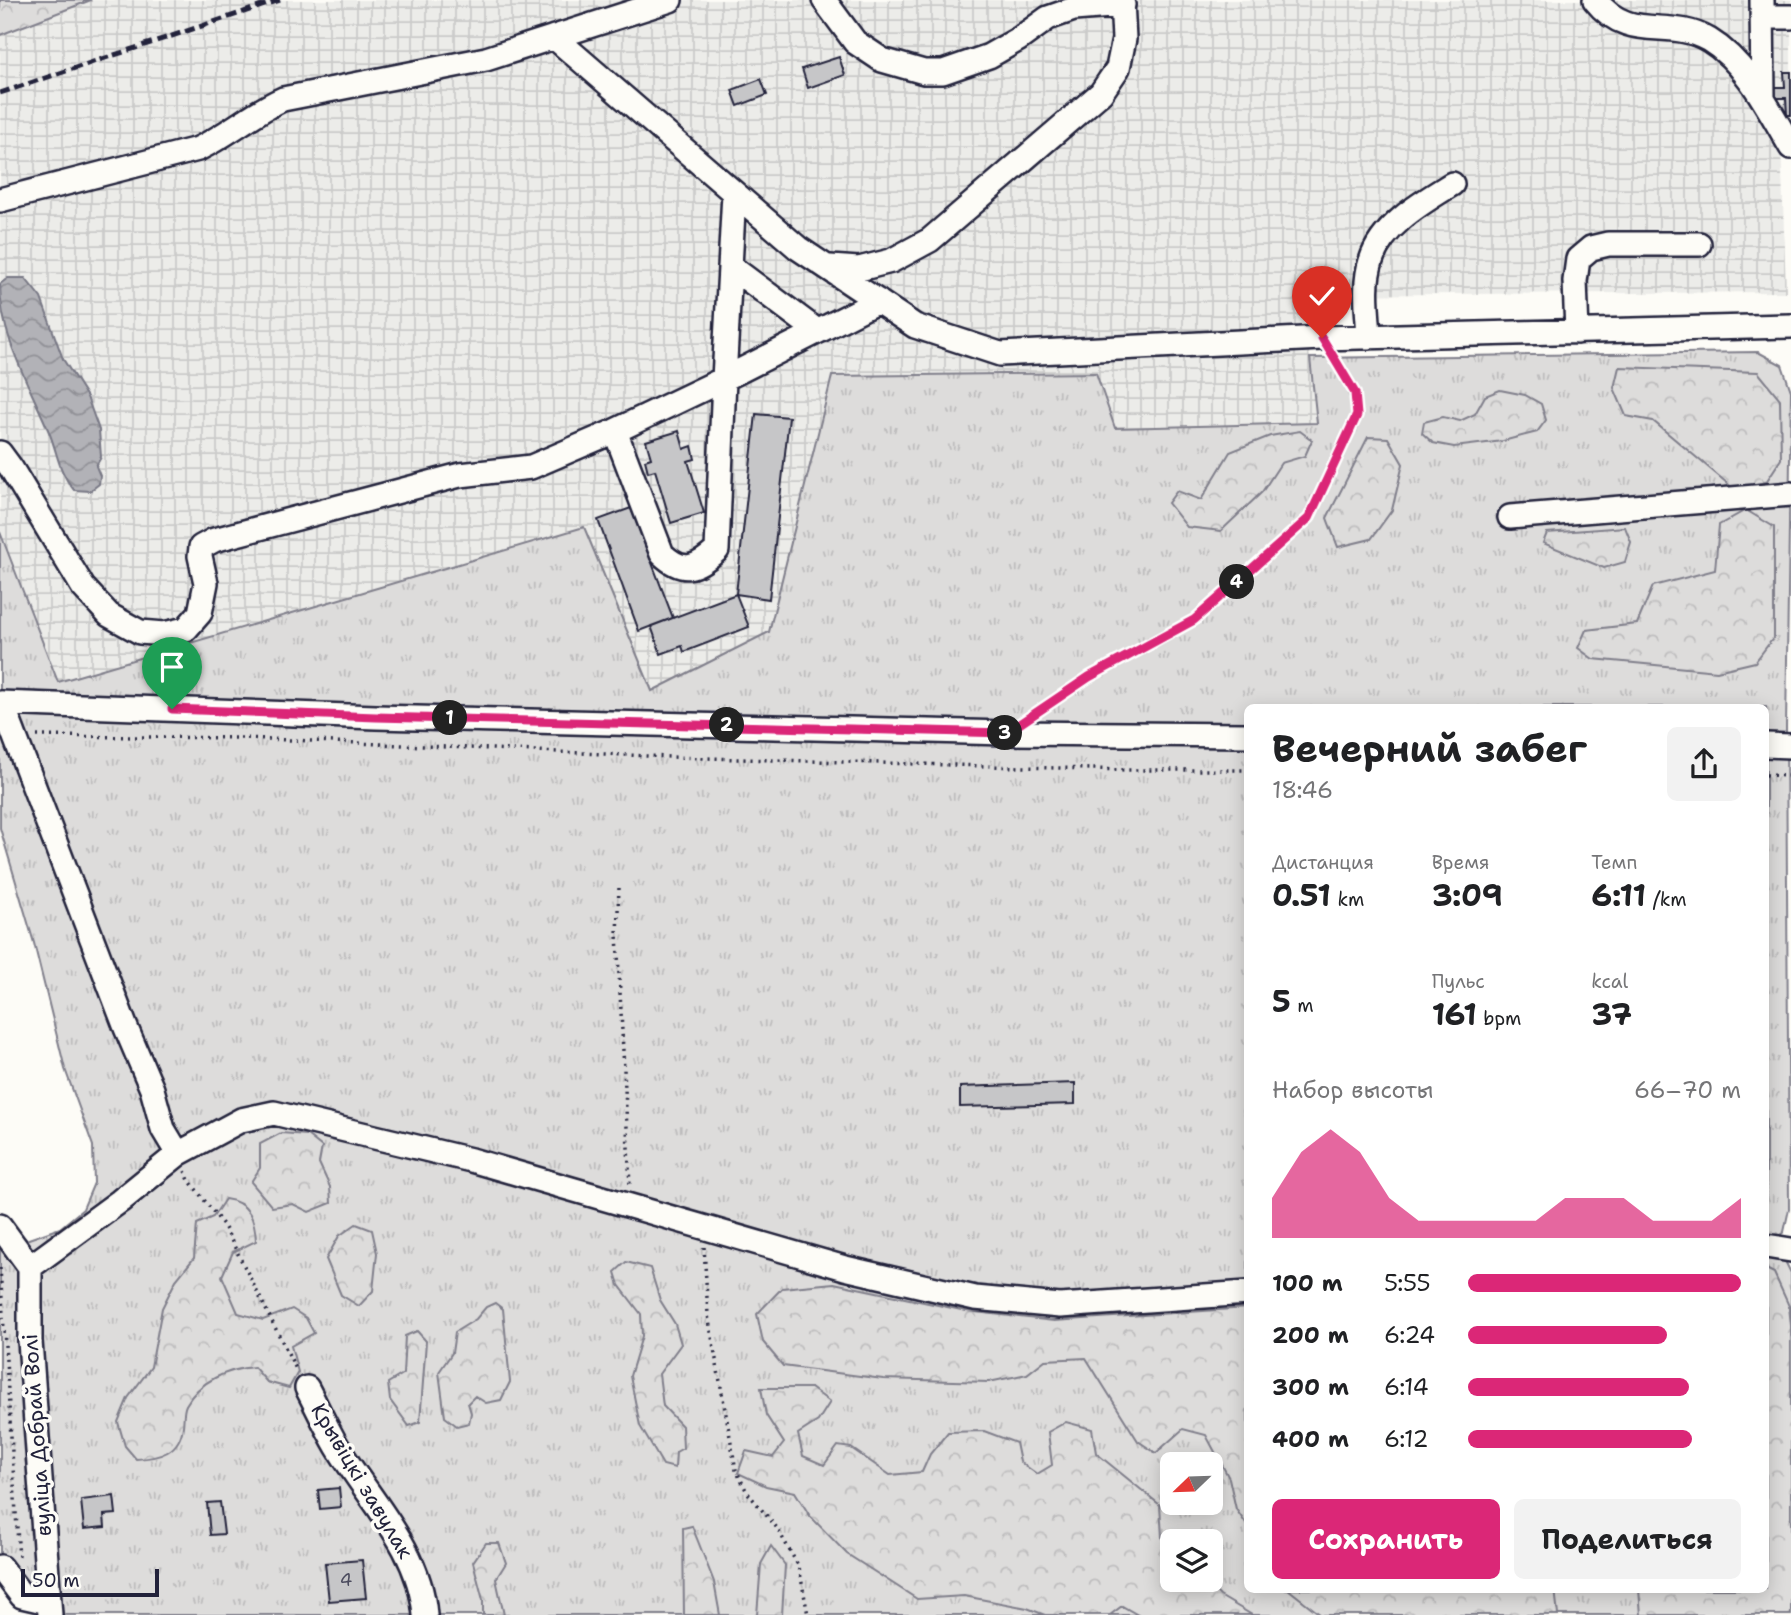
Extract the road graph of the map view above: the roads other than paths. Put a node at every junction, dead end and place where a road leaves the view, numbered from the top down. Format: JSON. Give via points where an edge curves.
{"nodes":[{"id":1,"x":670,"y":0,"type":"edge"},
{"id":2,"x":824,"y":0,"type":"edge"},
{"id":3,"x":1595,"y":0,"type":"edge"},
{"id":4,"x":1123,"y":3,"type":"edge"},
{"id":5,"x":1763,"y":8,"type":"edge"},
{"id":6,"x":1791,"y":17,"type":"edge"},
{"id":7,"x":554,"y":37,"type":"junction"},
{"id":8,"x":1763,"y":99,"type":"junction"},
{"id":9,"x":1791,"y":147,"type":"edge"},
{"id":10,"x":1452,"y":184,"type":"dead end"},
{"id":11,"x":734,"y":193,"type":"junction"},
{"id":12,"x":0,"y":200,"type":"edge"},
{"id":13,"x":1699,"y":244,"type":"dead end"},
{"id":14,"x":730,"y":266,"type":"junction"},
{"id":15,"x":826,"y":267,"type":"junction"},
{"id":16,"x":878,"y":301,"type":"junction"},
{"id":17,"x":1791,"y":326,"type":"edge"},
{"id":18,"x":817,"y":331,"type":"junction"},
{"id":19,"x":1577,"y":332,"type":"junction"},
{"id":20,"x":1369,"y":337,"type":"junction"},
{"id":21,"x":724,"y":379,"type":"junction"},
{"id":22,"x":615,"y":431,"type":"junction"},
{"id":23,"x":0,"y":453,"type":"edge"},
{"id":24,"x":1791,"y":494,"type":"edge"},
{"id":25,"x":1510,"y":517,"type":"dead end"},
{"id":26,"x":1,"y":703,"type":"edge"},
{"id":27,"x":1244,"y":735,"type":"edge"},
{"id":28,"x":1769,"y":745,"type":"edge"},
{"id":29,"x":1791,"y":746,"type":"edge"},
{"id":30,"x":178,"y":1154,"type":"junction"},
{"id":31,"x":1,"y":1228,"type":"edge"},
{"id":32,"x":1769,"y":1246,"type":"edge"},
{"id":33,"x":1791,"y":1250,"type":"edge"},
{"id":34,"x":30,"y":1268,"type":"junction"},
{"id":35,"x":1244,"y":1293,"type":"edge"},
{"id":36,"x":307,"y":1388,"type":"road end"},
{"id":37,"x":0,"y":1567,"type":"edge"},
{"id":38,"x":20,"y":1606,"type":"edge"},
{"id":39,"x":49,"y":1609,"type":"edge"},
{"id":40,"x":425,"y":1615,"type":"edge"}],
"edges":[{"from":1,"to":7,"type":"street"},
{"from":2,"to":4,"type":"street","via":[[855,42],[882,61],[924,72],[943,72],[989,56],[1048,18],[1074,9]]},
{"from":3,"to":8,"type":"street","via":[[1617,21],[1707,39],[1733,58]]},
{"from":4,"to":15,"type":"street","via":[[1124,39],[1118,68],[1101,93],[1073,119],[930,240],[880,264],[859,269]]},
{"from":5,"to":6,"type":"street"},
{"from":5,"to":8,"type":"street"},
{"from":7,"to":11,"type":"street"},
{"from":7,"to":12,"type":"street","via":[[486,59],[283,99],[198,149]]},
{"from":8,"to":9,"type":"street"},
{"from":10,"to":20,"type":"street","via":[[1402,218],[1371,260]]},
{"from":11,"to":14,"type":"street"},
{"from":11,"to":15,"type":"street"},
{"from":13,"to":19,"type":"street","via":[[1591,248],[1578,259]]},
{"from":14,"to":18,"type":"street"},
{"from":14,"to":21,"type":"street"},
{"from":15,"to":16,"type":"street"},
{"from":16,"to":18,"type":"street"},
{"from":16,"to":20,"type":"street","via":[[915,326],[1000,354]]},
{"from":17,"to":19,"type":"street"},
{"from":18,"to":21,"type":"street"},
{"from":19,"to":20,"type":"street"},
{"from":21,"to":22,"type":"street"},
{"from":21,"to":22,"type":"street","via":[[717,550],[706,561],[689,568],[674,565],[662,554]]},
{"from":22,"to":23,"type":"street","via":[[531,467],[460,475],[214,540],[201,547],[206,583],[200,613],[186,629],[164,634],[140,632],[109,615],[83,587]]},
{"from":24,"to":25,"type":"street"},
{"from":26,"to":27,"type":"street","via":[[376,717]]},
{"from":26,"to":30,"type":"street","via":[[152,1089],[163,1129]]},
{"from":28,"to":29,"type":"street"},
{"from":30,"to":34,"type":"street"},
{"from":30,"to":35,"type":"street","via":[[241,1120],[274,1113],[471,1160],[849,1269],[975,1298],[1060,1306]]},
{"from":31,"to":34,"type":"street"},
{"from":32,"to":33,"type":"street"},
{"from":34,"to":39,"type":"street","name":"вуліца Добрай Волі","via":[[30,1355]]},
{"from":36,"to":40,"type":"street","name":"Крывіцкі завулак","via":[[336,1445],[406,1550],[417,1573]]},
{"from":37,"to":38,"type":"street"},
{"from":38,"to":39,"type":"street"}]}
